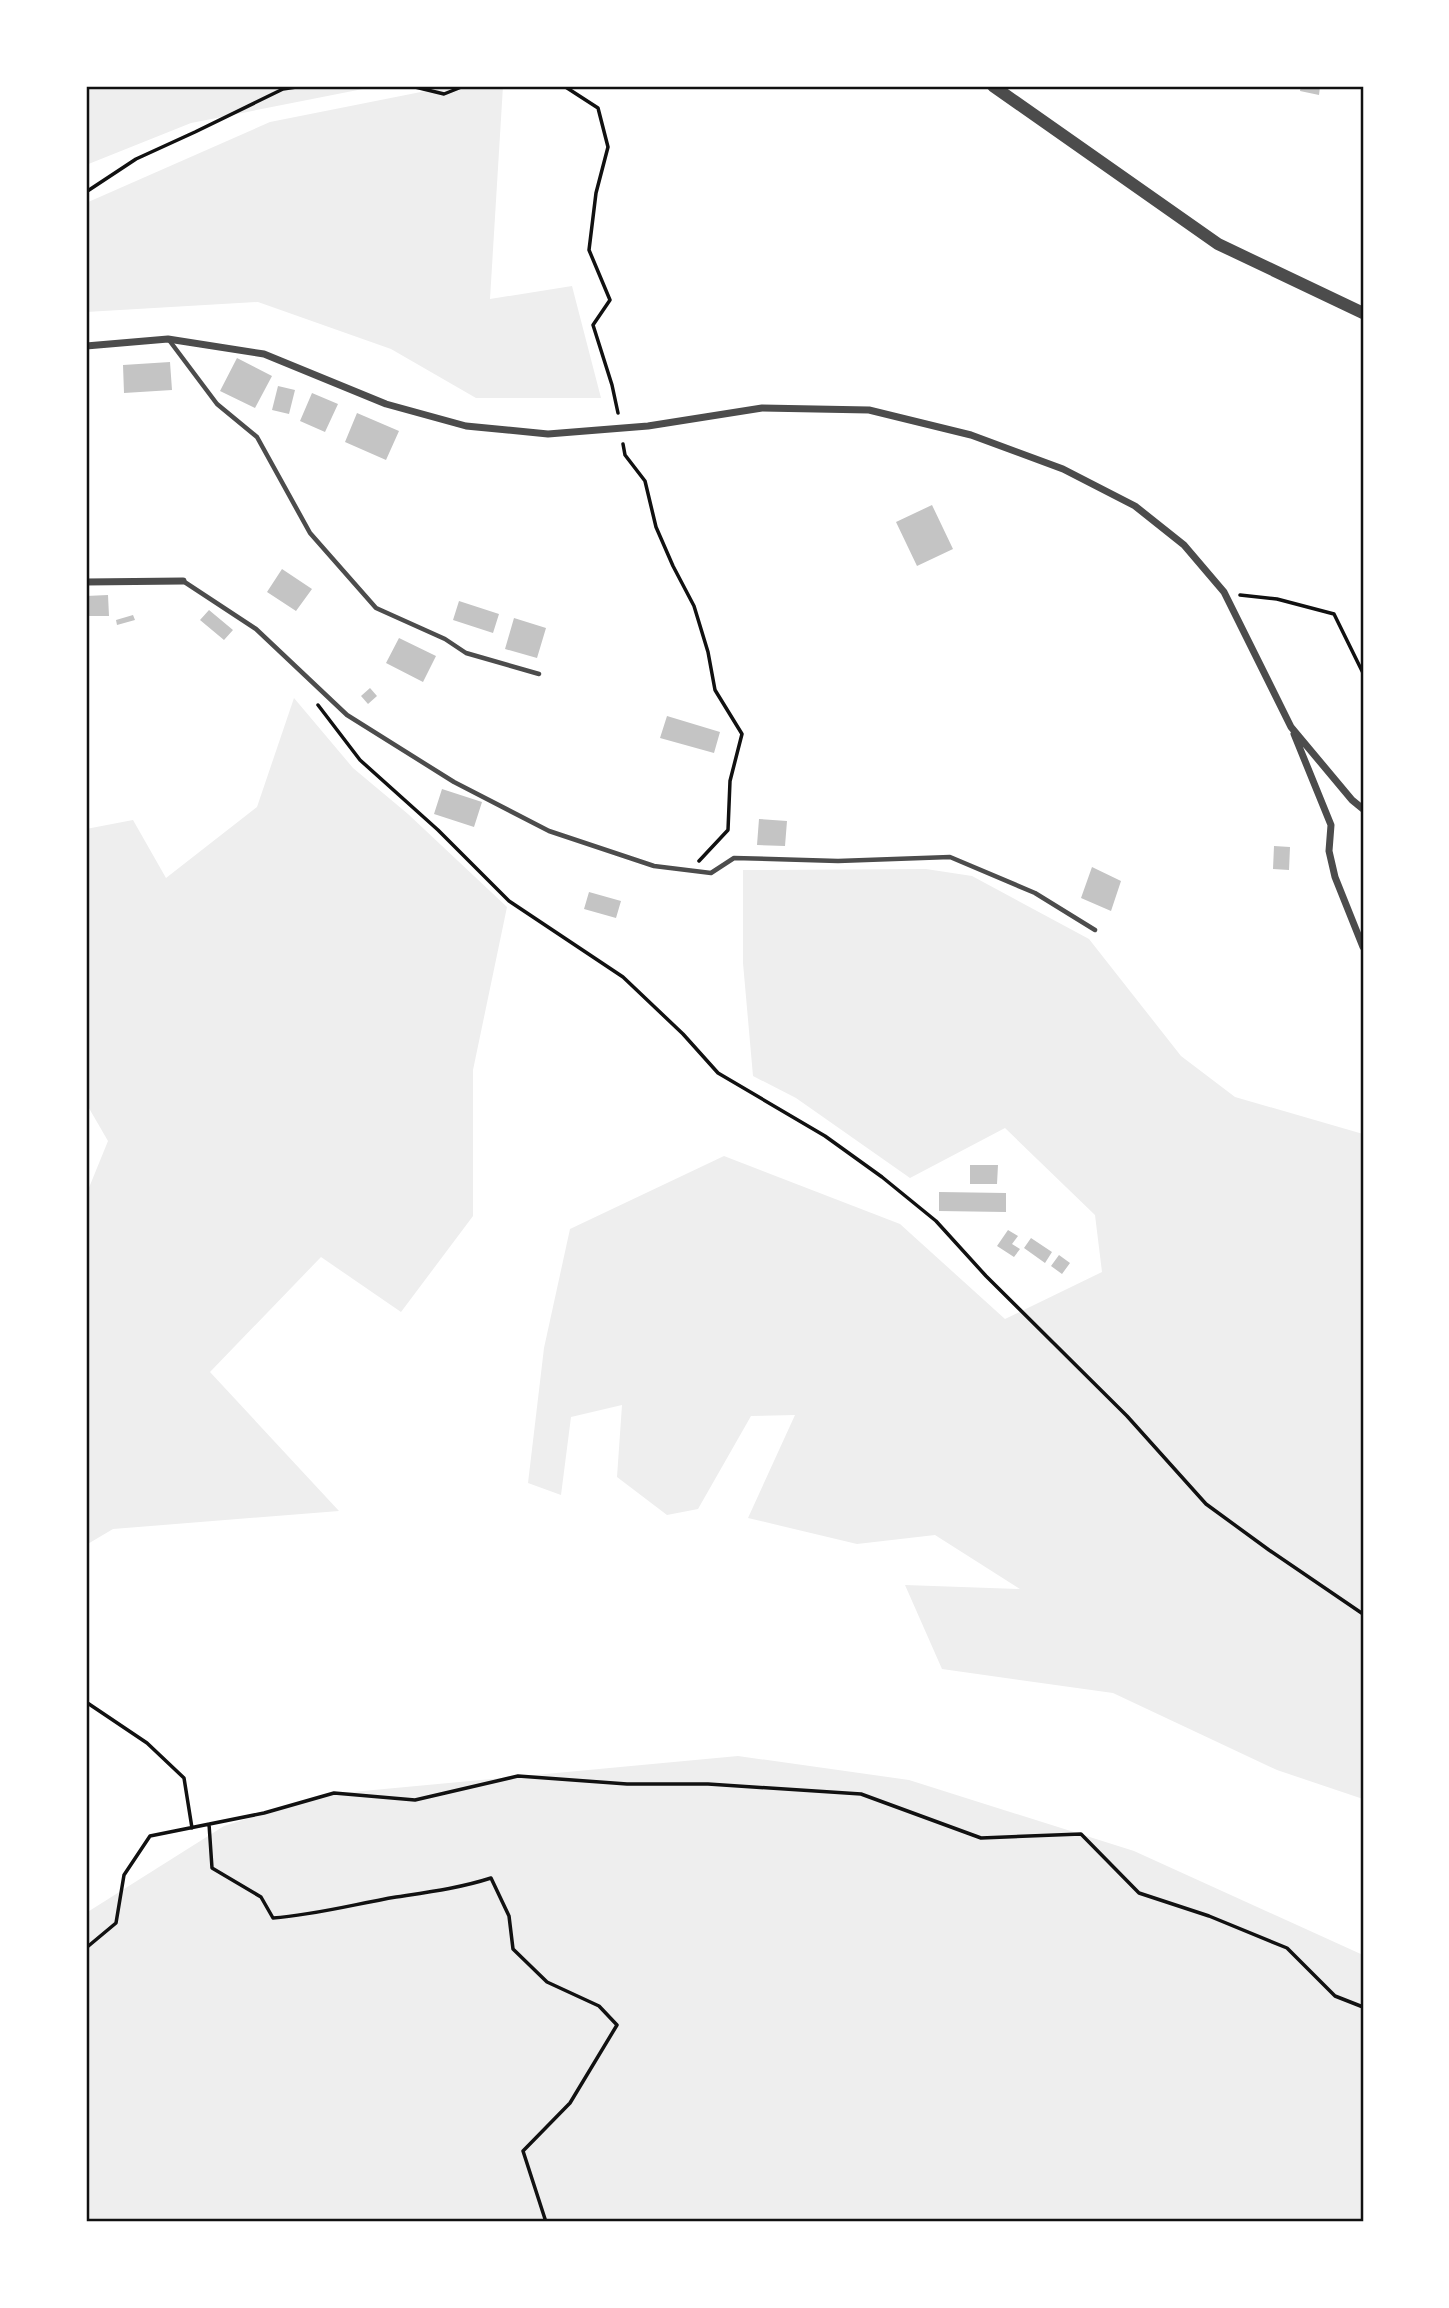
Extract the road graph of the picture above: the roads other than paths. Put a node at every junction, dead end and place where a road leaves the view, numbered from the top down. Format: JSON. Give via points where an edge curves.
{"nodes":[{"id":1,"x":993,"y":86,"type":"edge"},
{"id":2,"x":1363,"y":313,"type":"edge"},
{"id":3,"x":168,"y":339,"type":"junction"},
{"id":4,"x":86,"y":346,"type":"edge"},
{"id":5,"x":183,"y":581,"type":"joint"},
{"id":6,"x":86,"y":582,"type":"edge"},
{"id":7,"x":539,"y":674,"type":"dead end"},
{"id":8,"x":1291,"y":727,"type":"junction"},
{"id":9,"x":1363,"y":808,"type":"edge"},
{"id":10,"x":1095,"y":930,"type":"dead end"},
{"id":11,"x":1363,"y":947,"type":"edge"}],
"edges":[{"from":1,"to":2,"type":"street","via":[[1218,244]]},
{"from":3,"to":4,"type":"street"},
{"from":3,"to":7,"type":"lane","via":[[217,404],[257,437],[310,533],[376,608],[466,653]]},
{"from":3,"to":8,"type":"street","via":[[264,354],[386,404],[466,426],[548,434],[648,426],[762,408],[869,410],[971,435],[1063,469],[1135,506],[1184,545],[1224,592]]},
{"from":5,"to":6,"type":"street"},
{"from":5,"to":10,"type":"lane","via":[[256,629],[347,715],[454,782],[549,831],[654,866],[711,873],[734,858],[950,857],[1035,893]]},
{"from":8,"to":9,"type":"street"},
{"from":8,"to":11,"type":"street","via":[[1331,825],[1329,851],[1335,877]]}]}
